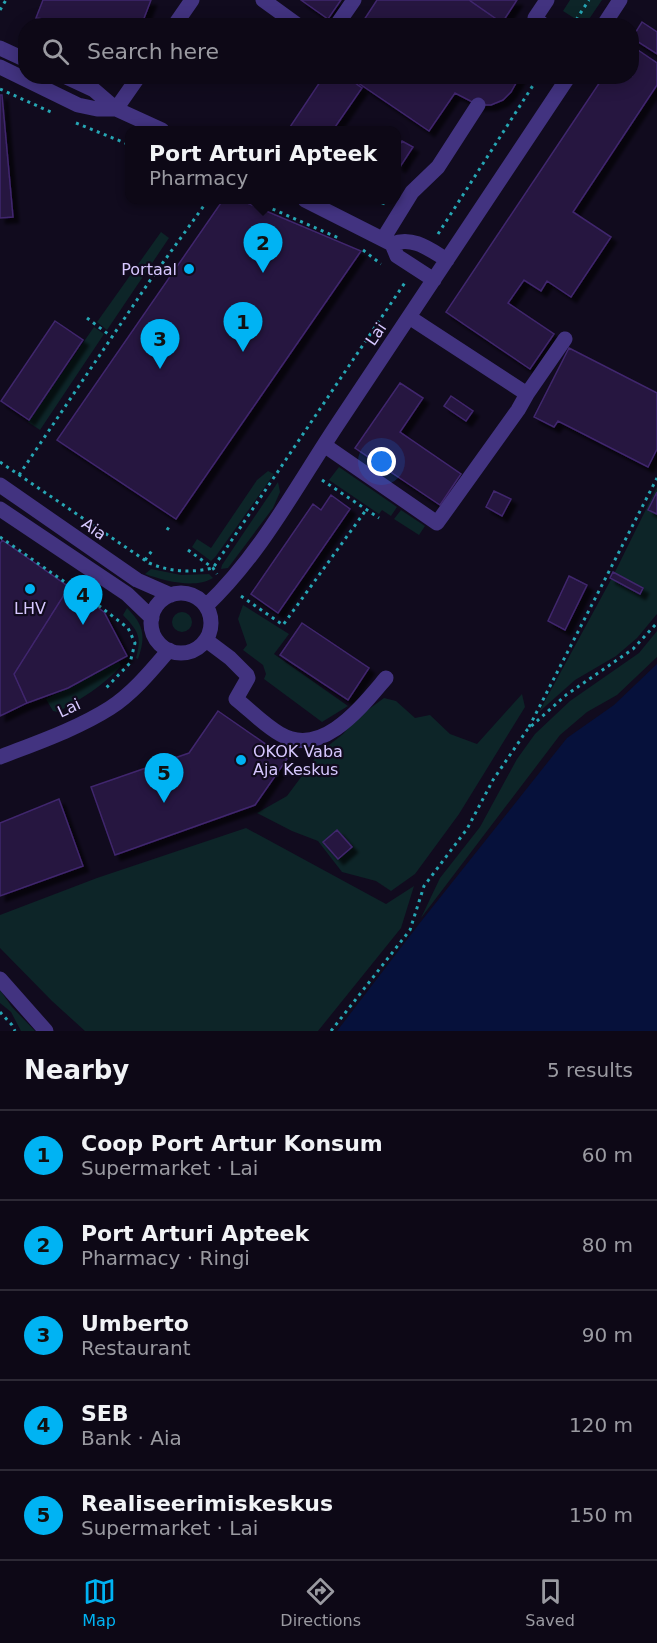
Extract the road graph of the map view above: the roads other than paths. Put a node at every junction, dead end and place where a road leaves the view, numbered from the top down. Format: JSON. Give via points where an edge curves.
{"nodes":[{"id":1,"x":192,"y":0,"type":"edge"},
{"id":2,"x":263,"y":0,"type":"edge"},
{"id":3,"x":354,"y":0,"type":"edge"},
{"id":4,"x":547,"y":0,"type":"edge"},
{"id":5,"x":620,"y":0,"type":"edge"},
{"id":6,"x":180,"y":18,"type":"edge"},
{"id":7,"x":288,"y":18,"type":"edge"},
{"id":8,"x":342,"y":18,"type":"edge"},
{"id":9,"x":535,"y":18,"type":"edge"},
{"id":10,"x":608,"y":18,"type":"edge"},
{"id":11,"x":0,"y":48,"type":"edge"},
{"id":12,"x":18,"y":56,"type":"edge"},
{"id":13,"x":0,"y":67,"type":"edge"},
{"id":14,"x":18,"y":76,"type":"edge"},
{"id":15,"x":35,"y":84,"type":"edge"},
{"id":16,"x":81,"y":84,"type":"edge"},
{"id":17,"x":133,"y":84,"type":"edge"},
{"id":18,"x":564,"y":84,"type":"edge"},
{"id":19,"x":477,"y":105,"type":"dead end"},
{"id":20,"x":116,"y":109,"type":"junction"},
{"id":21,"x":153,"y":126,"type":"edge"},
{"id":22,"x":313,"y":204,"type":"edge"},
{"id":23,"x":387,"y":241,"type":"junction"},
{"id":24,"x":447,"y":260,"type":"junction"},
{"id":25,"x":434,"y":280,"type":"junction"},
{"id":26,"x":409,"y":317,"type":"junction"},
{"id":27,"x":565,"y":339,"type":"dead end"},
{"id":28,"x":528,"y":394,"type":"junction"},
{"id":29,"x":324,"y":445,"type":"junction"},
{"id":30,"x":0,"y":485,"type":"edge"},
{"id":31,"x":0,"y":509,"type":"edge"},
{"id":32,"x":171,"y":595,"type":"junction"},
{"id":33,"x":206,"y":606,"type":"junction"},
{"id":34,"x":152,"y":618,"type":"junction"},
{"id":35,"x":206,"y":640,"type":"junction"},
{"id":36,"x":169,"y":650,"type":"junction"},
{"id":37,"x":386,"y":678,"type":"dead end"},
{"id":38,"x":0,"y":757,"type":"edge"},
{"id":39,"x":0,"y":979,"type":"edge"},
{"id":40,"x":45,"y":1031,"type":"edge"}],
"edges":[{"from":1,"to":6,"type":"street"},
{"from":2,"to":7,"type":"street"},
{"from":3,"to":8,"type":"street"},
{"from":4,"to":9,"type":"street"},
{"from":5,"to":10,"type":"street"},
{"from":11,"to":12,"type":"street"},
{"from":13,"to":14,"type":"street"},
{"from":15,"to":20,"type":"street","via":[[78,105]]},
{"from":16,"to":20,"type":"street"},
{"from":17,"to":20,"type":"street"},
{"from":18,"to":24,"type":"street","name":"Lai"},
{"from":19,"to":23,"type":"street","via":[[438,167],[412,192]]},
{"from":20,"to":21,"type":"street"},
{"from":22,"to":23,"type":"street"},
{"from":23,"to":24,"type":"street","via":[[410,240]]},
{"from":23,"to":25,"type":"street","via":[[397,256]]},
{"from":24,"to":25,"type":"street","name":"Lai"},
{"from":25,"to":26,"type":"street","name":"Lai"},
{"from":26,"to":28,"type":"street"},
{"from":26,"to":29,"type":"street","name":"Lai"},
{"from":27,"to":28,"type":"street"},
{"from":28,"to":29,"type":"street","via":[[437,523]]},
{"from":29,"to":33,"type":"street","name":"Lai","via":[[257,548]]},
{"from":30,"to":32,"type":"street","name":"Aia","via":[[137,580]]},
{"from":31,"to":34,"type":"street","via":[[127,594]]},
{"from":32,"to":33,"type":"street","via":[[194,596]]},
{"from":32,"to":34,"type":"street","via":[[159,604]]},
{"from":33,"to":35,"type":"street","via":[[211,623]]},
{"from":34,"to":36,"type":"street","via":[[153,633]]},
{"from":35,"to":36,"type":"street","via":[[185,652]]},
{"from":35,"to":37,"type":"street","via":[[247,675],[236,699],[280,735],[299,741],[312,741],[351,719]]},
{"from":36,"to":38,"type":"street","name":"Lai","via":[[110,708]]},
{"from":39,"to":40,"type":"street"}]}
